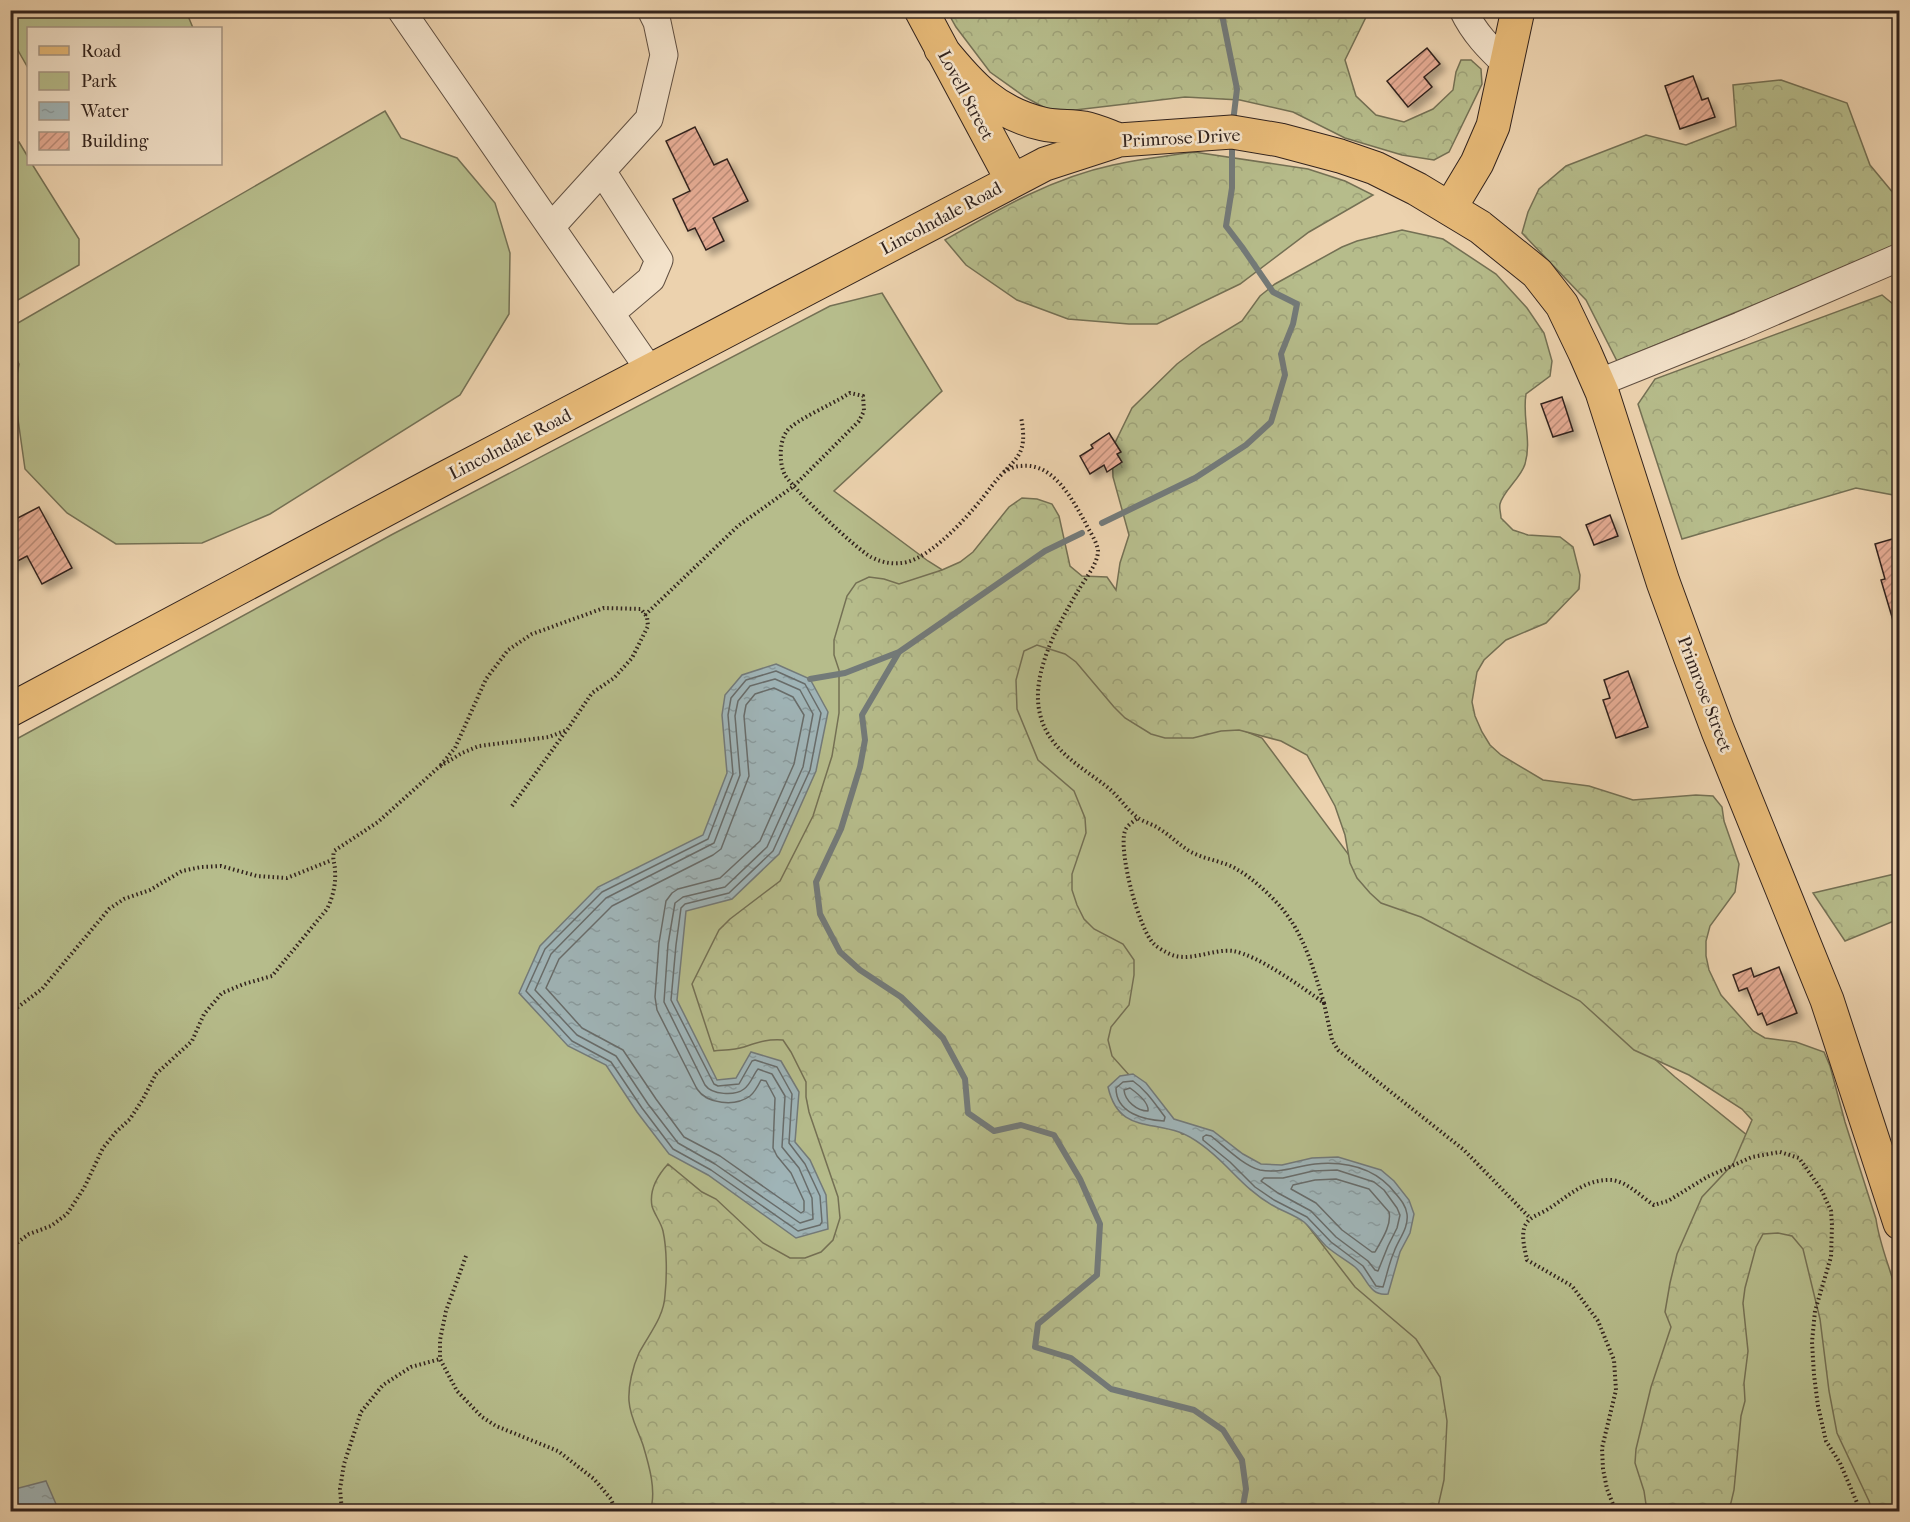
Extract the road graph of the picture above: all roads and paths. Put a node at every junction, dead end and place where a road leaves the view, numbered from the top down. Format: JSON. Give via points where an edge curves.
{"nodes":[{"id":1,"x":401,"y":10,"type":"edge"},
{"id":2,"x":651,"y":10,"type":"edge"},
{"id":3,"x":921,"y":10,"type":"edge"},
{"id":4,"x":1464,"y":10,"type":"edge"},
{"id":5,"x":1518,"y":10,"type":"edge"},
{"id":6,"x":941,"y":49,"type":"junction"},
{"id":7,"x":1507,"y":65,"type":"junction"},
{"id":8,"x":1119,"y":140,"type":"junction"},
{"id":9,"x":602,"y":171,"type":"junction"},
{"id":10,"x":1012,"y":180,"type":"junction"},
{"id":11,"x":1450,"y":208,"type":"junction"},
{"id":12,"x":551,"y":227,"type":"junction"},
{"id":13,"x":1899,"y":257,"type":"edge"},
{"id":14,"x":611,"y":314,"type":"junction"},
{"id":15,"x":651,"y":372,"type":"junction"},
{"id":16,"x":1598,"y":383,"type":"junction"},
{"id":17,"x":1021,"y":417,"type":"dead end"},
{"id":18,"x":1004,"y":472,"type":"junction"},
{"id":19,"x":794,"y":486,"type":"junction"},
{"id":20,"x":645,"y":615,"type":"junction"},
{"id":21,"x":10,"y":711,"type":"edge"},
{"id":22,"x":567,"y":730,"type":"junction"},
{"id":23,"x":440,"y":767,"type":"junction"},
{"id":24,"x":512,"y":806,"type":"dead end"},
{"id":25,"x":1138,"y":818,"type":"junction"},
{"id":26,"x":332,"y":860,"type":"junction"},
{"id":27,"x":1324,"y":1003,"type":"junction"},
{"id":28,"x":10,"y":1013,"type":"edge"},
{"id":29,"x":1530,"y":1218,"type":"junction"},
{"id":30,"x":1899,"y":1223,"type":"edge"},
{"id":31,"x":10,"y":1248,"type":"edge"},
{"id":32,"x":466,"y":1256,"type":"dead end"},
{"id":33,"x":440,"y":1359,"type":"junction"},
{"id":34,"x":342,"y":1512,"type":"edge"},
{"id":35,"x":616,"y":1512,"type":"edge"},
{"id":36,"x":1616,"y":1512,"type":"edge"},
{"id":37,"x":1861,"y":1512,"type":"edge"}],
"edges":[{"from":1,"to":12,"type":"street"},
{"from":2,"to":9,"type":"street","via":[[663,55],[649,119]]},
{"from":3,"to":6,"type":"main road","name":"Lovell Street"},
{"from":4,"to":7,"type":"street","via":[[1484,44]]},
{"from":5,"to":7,"type":"main road"},
{"from":6,"to":8,"type":"main road","via":[[965,79],[1012,114],[1057,127],[1084,128]]},
{"from":6,"to":10,"type":"main road","name":"Lovell Street"},
{"from":7,"to":11,"type":"main road","via":[[1493,126],[1477,163]]},
{"from":8,"to":10,"type":"main road","name":"Primrose Drive","via":[[1046,164]]},
{"from":8,"to":11,"type":"main road","name":"Primrose Drive","via":[[1232,132],[1280,140],[1375,168]]},
{"from":9,"to":12,"type":"street"},
{"from":9,"to":14,"type":"street","via":[[659,260],[651,279]]},
{"from":10,"to":15,"type":"main road","name":"Lincolndale Road"},
{"from":11,"to":16,"type":"main road","name":"Primrose Street","via":[[1537,273],[1562,305]]},
{"from":12,"to":14,"type":"street"},
{"from":13,"to":16,"type":"street"},
{"from":14,"to":15,"type":"street"},
{"from":15,"to":21,"type":"main road","name":"Lincolndale Road","via":[[443,478]]},
{"from":16,"to":30,"type":"main road","name":"Primrose Street","via":[[1659,572],[1718,732],[1827,1000]]},
{"from":17,"to":18,"type":"path","via":[[1023,447],[1018,459]]},
{"from":18,"to":19,"type":"path","via":[[976,507],[932,549],[909,562],[890,564],[870,556]]},
{"from":18,"to":25,"type":"path","via":[[1018,466],[1037,467],[1052,475],[1077,508],[1095,542],[1098,552],[1093,567],[1044,658],[1039,712],[1056,746],[1108,787]]},
{"from":19,"to":19,"type":"path","via":[[858,421],[864,411],[863,396],[850,393],[785,432],[781,464]]},
{"from":19,"to":20,"type":"path","via":[[738,526]]},
{"from":20,"to":22,"type":"path","via":[[648,626],[632,658],[614,678],[591,693]]},
{"from":20,"to":23,"type":"path","via":[[641,609],[604,608],[532,634],[508,650],[486,679],[455,748]]},
{"from":22,"to":23,"type":"path","via":[[549,737],[479,746]]},
{"from":22,"to":24,"type":"path"},
{"from":23,"to":26,"type":"path","via":[[378,822],[334,851]]},
{"from":25,"to":27,"type":"path","via":[[1191,852],[1237,869],[1279,905],[1308,953]]},
{"from":25,"to":27,"type":"path","via":[[1125,831],[1124,853],[1135,901],[1153,944],[1180,957],[1232,951],[1276,971]]},
{"from":26,"to":28,"type":"path","via":[[287,878],[258,876],[220,866],[201,867],[182,871],[150,890],[124,898],[109,909],[42,989]]},
{"from":26,"to":31,"type":"path","via":[[333,897],[327,909],[272,976],[222,993],[204,1014],[192,1041],[156,1074],[130,1119],[104,1148],[68,1214]]},
{"from":27,"to":29,"type":"path","via":[[1338,1050],[1464,1149]]},
{"from":29,"to":36,"type":"path","via":[[1524,1226],[1527,1260],[1572,1286],[1598,1321],[1614,1360],[1616,1390],[1602,1448],[1605,1479]]},
{"from":29,"to":37,"type":"path","via":[[1576,1188],[1596,1181],[1613,1180],[1627,1185],[1654,1205],[1752,1157],[1780,1152],[1798,1158],[1822,1191],[1833,1225],[1831,1257],[1815,1311],[1812,1342],[1818,1406],[1826,1441]]},
{"from":32,"to":33,"type":"path","via":[[446,1311]]},
{"from":33,"to":34,"type":"path","via":[[411,1367],[383,1385],[361,1412],[344,1464]]},
{"from":33,"to":35,"type":"path","via":[[457,1391],[482,1417],[558,1451],[594,1479],[611,1499]]}]}
